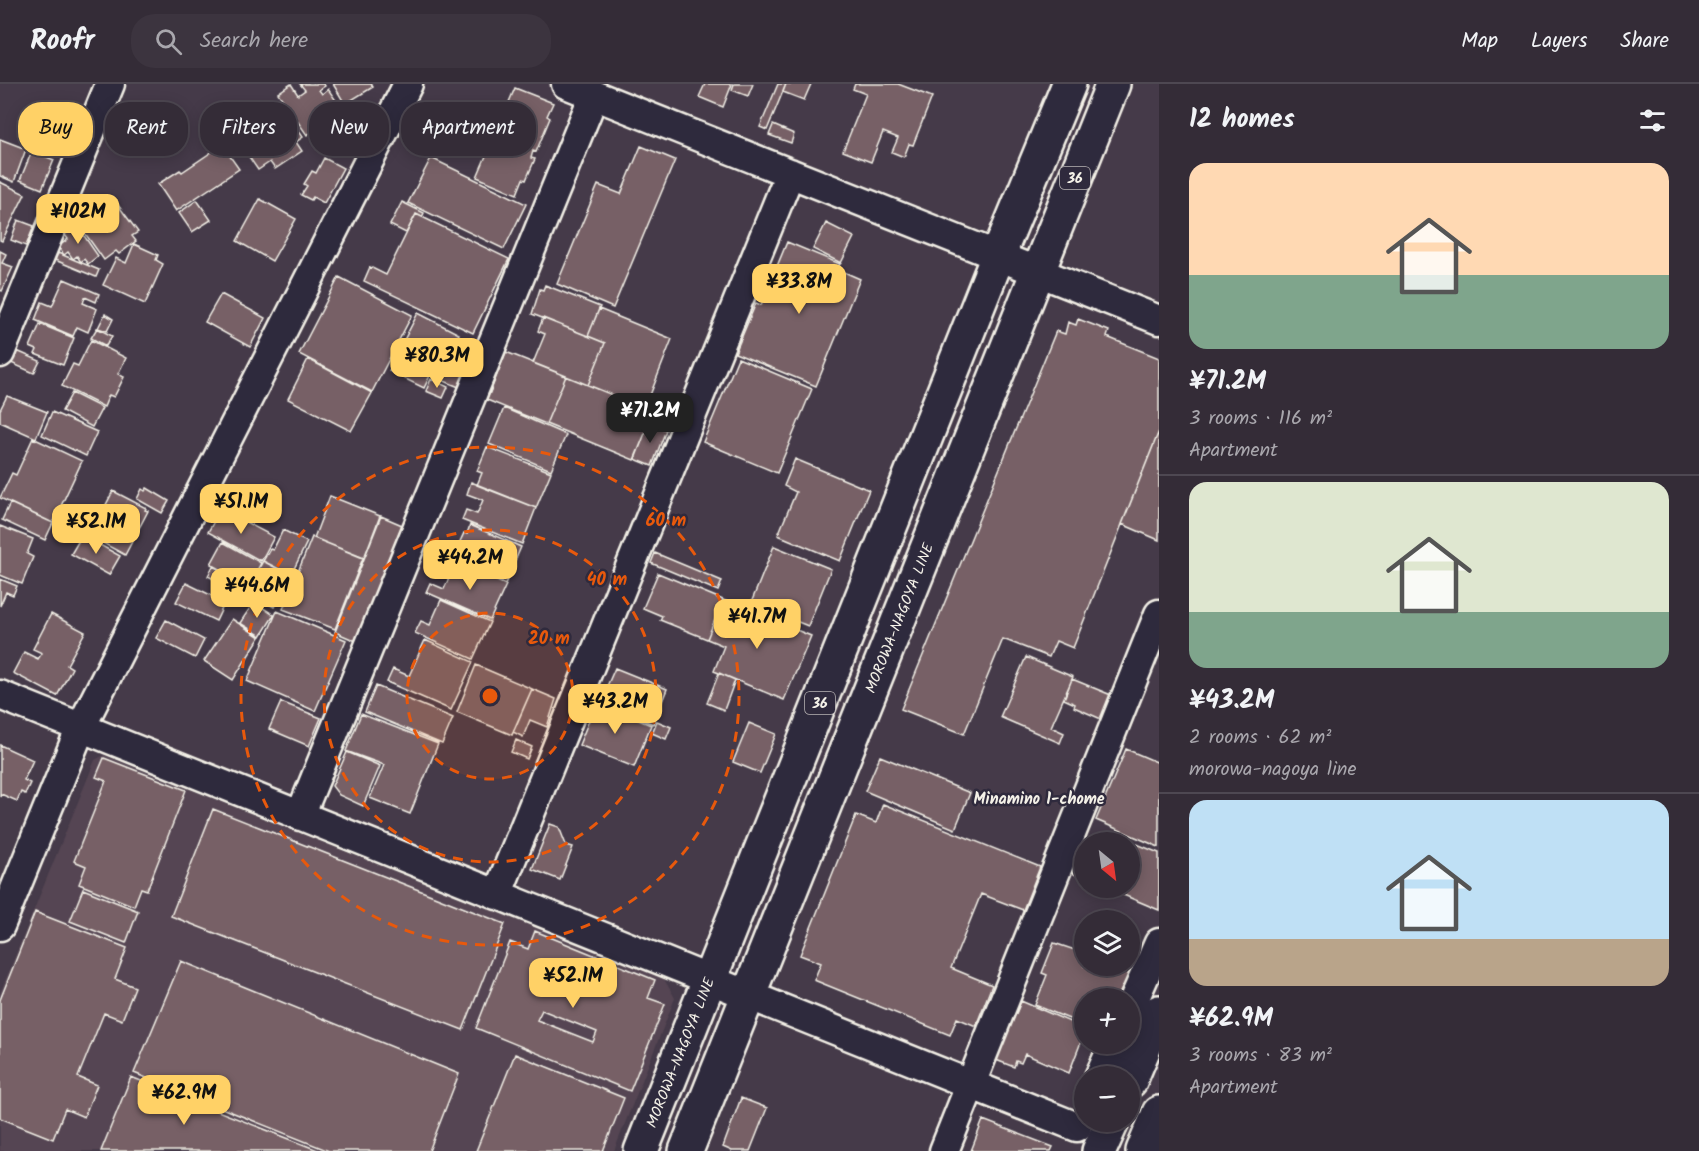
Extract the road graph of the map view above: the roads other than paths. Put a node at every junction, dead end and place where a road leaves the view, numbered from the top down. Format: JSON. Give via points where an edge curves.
{"nodes":[{"id":1,"x":110,"y":84,"type":"edge"},
{"id":2,"x":408,"y":84,"type":"edge"},
{"id":3,"x":566,"y":84,"type":"edge"},
{"id":4,"x":1069,"y":84,"type":"edge"},
{"id":5,"x":1113,"y":84,"type":"edge"},
{"id":6,"x":594,"y":95,"type":"junction"},
{"id":7,"x":790,"y":173,"type":"junction"},
{"id":8,"x":998,"y":256,"type":"junction"},
{"id":9,"x":1038,"y":272,"type":"junction"},
{"id":10,"x":1159,"y":320,"type":"edge"},
{"id":11,"x":0,"y":353,"type":"edge"},
{"id":12,"x":1159,"y":614,"type":"edge"},
{"id":13,"x":0,"y":695,"type":"edge"},
{"id":14,"x":81,"y":727,"type":"junction"},
{"id":15,"x":300,"y":816,"type":"junction"},
{"id":16,"x":497,"y":895,"type":"junction"},
{"id":17,"x":0,"y":926,"type":"edge"},
{"id":18,"x":1159,"y":943,"type":"edge"},
{"id":19,"x":710,"y":981,"type":"junction"},
{"id":20,"x":1139,"y":988,"type":"edge"},
{"id":21,"x":748,"y":996,"type":"junction"},
{"id":22,"x":1159,"y":1012,"type":"edge"},
{"id":23,"x":1136,"y":1066,"type":"edge"},
{"id":24,"x":970,"y":1085,"type":"junction"},
{"id":25,"x":1159,"y":1113,"type":"edge"},
{"id":26,"x":1074,"y":1129,"type":"edge"},
{"id":27,"x":1108,"y":1132,"type":"edge"},
{"id":28,"x":641,"y":1151,"type":"edge"},
{"id":29,"x":686,"y":1151,"type":"edge"},
{"id":30,"x":944,"y":1151,"type":"edge"},
{"id":31,"x":1100,"y":1151,"type":"edge"},
{"id":32,"x":1143,"y":1151,"type":"edge"}],
"edges":[{"from":1,"to":11,"type":"street"},
{"from":2,"to":14,"type":"street"},
{"from":3,"to":6,"type":"street"},
{"from":4,"to":8,"type":"main road","name":"MOROWA-NAGOYA LINE","number":"36"},
{"from":5,"to":9,"type":"main road","name":"MOROWA-NAGOYA LINE","number":"36"},
{"from":6,"to":7,"type":"street"},
{"from":6,"to":15,"type":"street"},
{"from":7,"to":8,"type":"street"},
{"from":7,"to":16,"type":"street"},
{"from":8,"to":9,"type":"street"},
{"from":8,"to":19,"type":"main road","name":"MOROWA-NAGOYA LINE","number":"36"},
{"from":9,"to":10,"type":"street"},
{"from":9,"to":21,"type":"main road","name":"MOROWA-NAGOYA LINE","number":"36"},
{"from":12,"to":24,"type":"street"},
{"from":13,"to":14,"type":"street"},
{"from":14,"to":15,"type":"street"},
{"from":14,"to":17,"type":"street"},
{"from":15,"to":16,"type":"street"},
{"from":16,"to":19,"type":"street"},
{"from":18,"to":20,"type":"street"},
{"from":19,"to":21,"type":"street"},
{"from":19,"to":28,"type":"main road","name":"MOROWA-NAGOYA LINE","number":"36"},
{"from":21,"to":24,"type":"street"},
{"from":21,"to":29,"type":"main road","name":"MOROWA-NAGOYA LINE","number":"36"},
{"from":22,"to":23,"type":"main road"},
{"from":24,"to":26,"type":"street"},
{"from":24,"to":30,"type":"street"},
{"from":25,"to":32,"type":"main road"},
{"from":27,"to":31,"type":"main road"}]}
